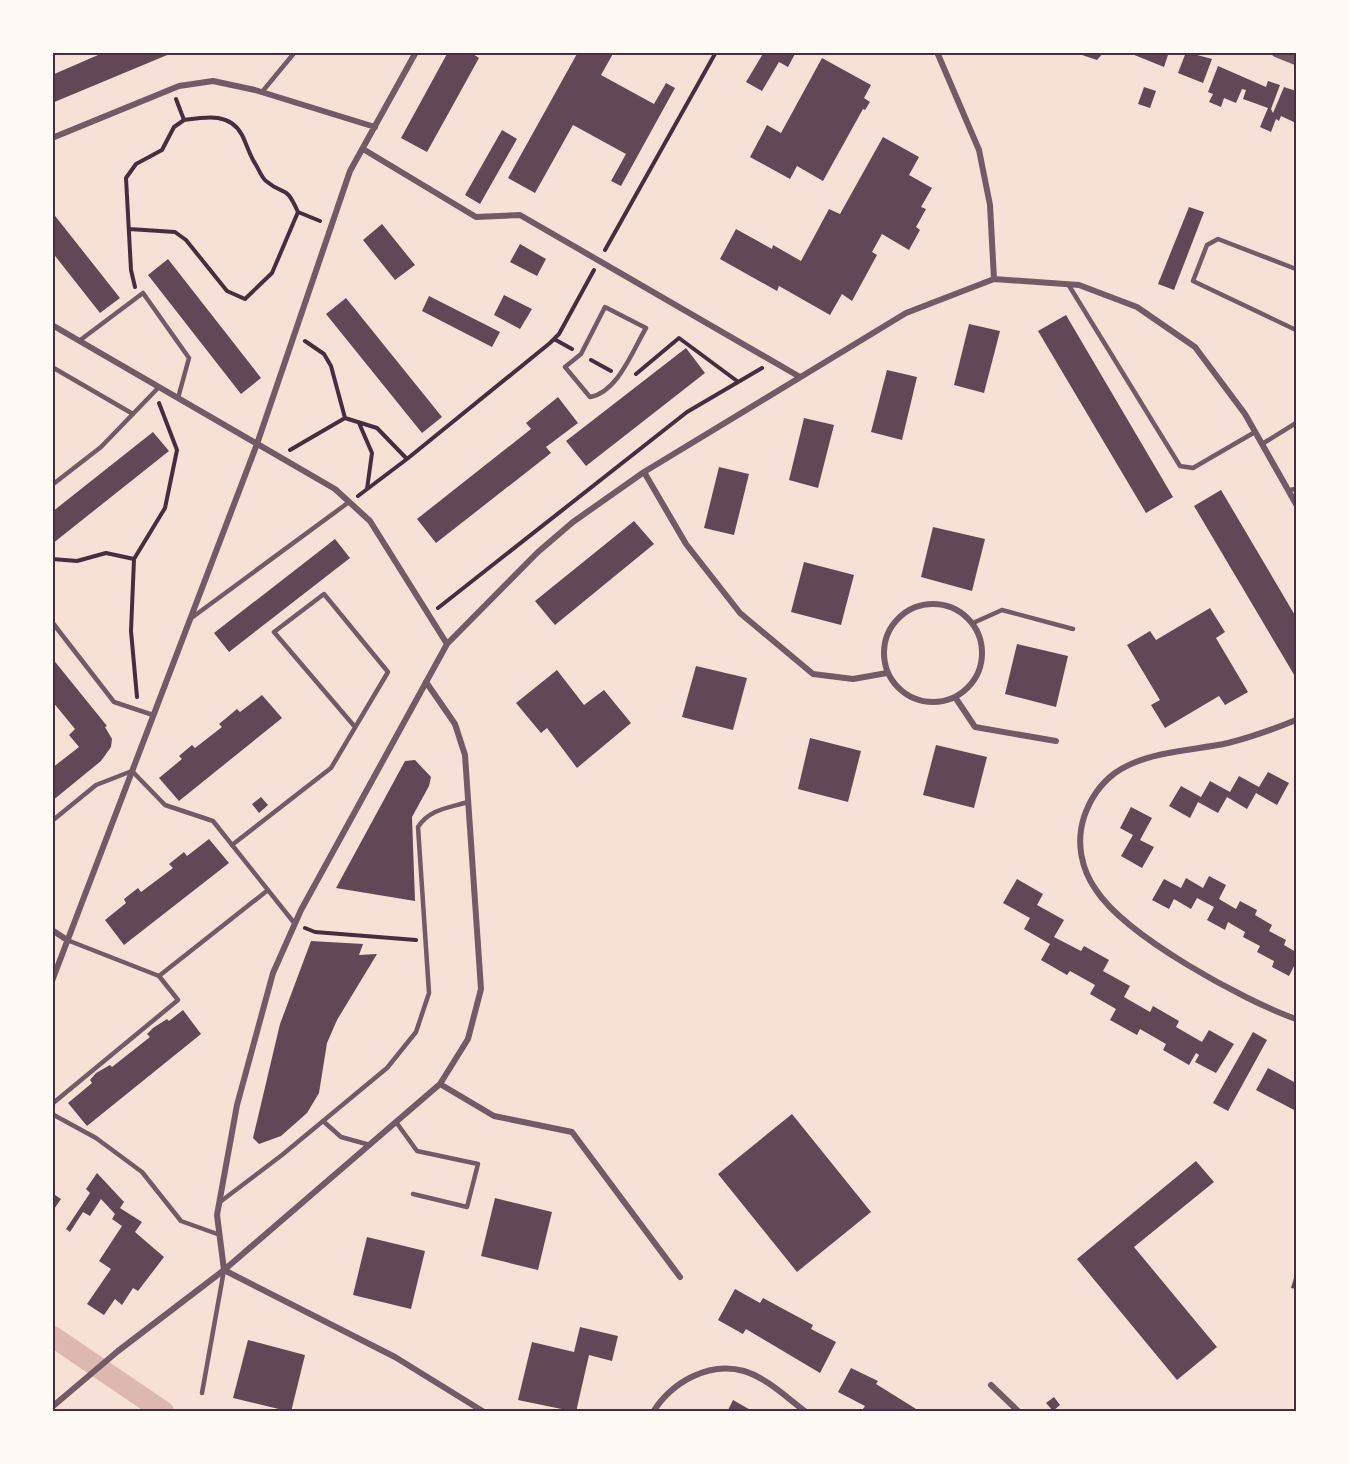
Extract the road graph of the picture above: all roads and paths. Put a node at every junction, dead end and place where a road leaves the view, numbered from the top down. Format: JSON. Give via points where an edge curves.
{"nodes":[{"id":1,"x":295,"y":52,"type":"edge"},
{"id":2,"x":416,"y":52,"type":"edge"},
{"id":3,"x":717,"y":52,"type":"edge"},
{"id":4,"x":937,"y":52,"type":"edge"},
{"id":5,"x":1276,"y":52,"type":"edge"},
{"id":6,"x":1296,"y":60,"type":"edge"},
{"id":7,"x":173,"y":89,"type":"junction"},
{"id":8,"x":262,"y":92,"type":"junction"},
{"id":9,"x":184,"y":120,"type":"junction"},
{"id":10,"x":375,"y":127,"type":"junction"},
{"id":11,"x":52,"y":138,"type":"edge"},
{"id":12,"x":363,"y":149,"type":"junction"},
{"id":13,"x":298,"y":212,"type":"junction"},
{"id":14,"x":332,"y":225,"type":"junction"},
{"id":15,"x":129,"y":229,"type":"junction"},
{"id":16,"x":598,"y":261,"type":"junction"},
{"id":17,"x":1296,"y":269,"type":"edge"},
{"id":18,"x":994,"y":279,"type":"junction"},
{"id":19,"x":1068,"y":284,"type":"junction"},
{"id":20,"x":138,"y":297,"type":"junction"},
{"id":21,"x":52,"y":325,"type":"edge"},
{"id":22,"x":1296,"y":330,"type":"edge"},
{"id":23,"x":295,"y":334,"type":"junction"},
{"id":24,"x":554,"y":339,"type":"junction"},
{"id":25,"x":79,"y":341,"type":"junction"},
{"id":26,"x":581,"y":354,"type":"junction"},
{"id":27,"x":773,"y":362,"type":"junction"},
{"id":28,"x":52,"y":367,"type":"edge"},
{"id":29,"x":619,"y":375,"type":"junction"},
{"id":30,"x":800,"y":377,"type":"junction"},
{"id":31,"x":737,"y":381,"type":"junction"},
{"id":32,"x":157,"y":390,"type":"junction"},
{"id":33,"x":178,"y":398,"type":"junction"},
{"id":34,"x":134,"y":414,"type":"junction"},
{"id":35,"x":345,"y":418,"type":"junction"},
{"id":36,"x":358,"y":422,"type":"junction"},
{"id":37,"x":1296,"y":423,"type":"edge"},
{"id":38,"x":1255,"y":432,"type":"junction"},
{"id":39,"x":257,"y":444,"type":"junction"},
{"id":40,"x":1262,"y":444,"type":"junction"},
{"id":41,"x":277,"y":456,"type":"junction"},
{"id":42,"x":407,"y":459,"type":"junction"},
{"id":43,"x":644,"y":472,"type":"junction"},
{"id":44,"x":52,"y":485,"type":"edge"},
{"id":45,"x":367,"y":489,"type":"junction"},
{"id":46,"x":1296,"y":489,"type":"edge"},
{"id":47,"x":1289,"y":490,"type":"junction"},
{"id":48,"x":349,"y":502,"type":"junction"},
{"id":49,"x":1296,"y":504,"type":"edge"},
{"id":50,"x":134,"y":559,"type":"junction"},
{"id":51,"x":52,"y":560,"type":"edge"},
{"id":52,"x":427,"y":614,"type":"junction"},
{"id":53,"x":190,"y":620,"type":"junction"},
{"id":54,"x":52,"y":622,"type":"edge"},
{"id":55,"x":973,"y":623,"type":"junction"},
{"id":56,"x":1073,"y":629,"type":"dead end"},
{"id":57,"x":447,"y":644,"type":"junction"},
{"id":58,"x":887,"y":673,"type":"junction"},
{"id":59,"x":426,"y":682,"type":"junction"},
{"id":60,"x":955,"y":698,"type":"junction"},
{"id":61,"x":138,"y":710,"type":"junction"},
{"id":62,"x":153,"y":715,"type":"junction"},
{"id":63,"x":1296,"y":720,"type":"edge"},
{"id":64,"x":355,"y":728,"type":"junction"},
{"id":65,"x":1056,"y":741,"type":"dead end"},
{"id":66,"x":132,"y":771,"type":"junction"},
{"id":67,"x":468,"y":802,"type":"junction"},
{"id":68,"x":52,"y":821,"type":"edge"},
{"id":69,"x":232,"y":845,"type":"junction"},
{"id":70,"x":268,"y":891,"type":"junction"},
{"id":71,"x":295,"y":924,"type":"junction"},
{"id":72,"x":52,"y":930,"type":"edge"},
{"id":73,"x":67,"y":940,"type":"junction"},
{"id":74,"x":426,"y":941,"type":"junction"},
{"id":75,"x":159,"y":976,"type":"junction"},
{"id":76,"x":52,"y":981,"type":"edge"},
{"id":77,"x":1296,"y":1019,"type":"edge"},
{"id":78,"x":440,"y":1084,"type":"junction"},
{"id":79,"x":52,"y":1104,"type":"edge"},
{"id":80,"x":52,"y":1114,"type":"edge"},
{"id":81,"x":323,"y":1121,"type":"junction"},
{"id":82,"x":396,"y":1122,"type":"junction"},
{"id":83,"x":370,"y":1145,"type":"junction"},
{"id":84,"x":413,"y":1194,"type":"dead end"},
{"id":85,"x":219,"y":1202,"type":"junction"},
{"id":86,"x":220,"y":1235,"type":"junction"},
{"id":87,"x":224,"y":1270,"type":"junction"},
{"id":88,"x":680,"y":1277,"type":"dead end"},
{"id":89,"x":991,"y":1385,"type":"dead end"},
{"id":90,"x":202,"y":1393,"type":"dead end"},
{"id":91,"x":52,"y":1407,"type":"edge"},
{"id":92,"x":481,"y":1411,"type":"edge"},
{"id":93,"x":653,"y":1412,"type":"edge"},
{"id":94,"x":806,"y":1412,"type":"edge"},
{"id":95,"x":1019,"y":1412,"type":"edge"}],
"edges":[{"from":1,"to":8,"type":"lane"},
{"from":2,"to":10,"type":"street"},
{"from":3,"to":16,"type":"path"},
{"from":4,"to":18,"type":"street","via":[[979,150],[990,205]]},
{"from":5,"to":6,"type":"street"},
{"from":7,"to":8,"type":"street","via":[[213,81]]},
{"from":7,"to":9,"type":"path"},
{"from":7,"to":11,"type":"street"},
{"from":8,"to":10,"type":"street"},
{"from":9,"to":13,"type":"path","via":[[206,117],[229,122],[242,134],[265,181],[287,191]]},
{"from":9,"to":15,"type":"path","via":[[174,127],[162,150],[136,164],[126,178]]},
{"from":10,"to":12,"type":"street"},
{"from":12,"to":14,"type":"street","via":[[350,171]]},
{"from":12,"to":16,"type":"street","via":[[476,217],[520,215]]},
{"from":13,"to":14,"type":"path"},
{"from":13,"to":15,"type":"path","via":[[272,273],[245,299],[227,291],[176,232]]},
{"from":14,"to":23,"type":"street"},
{"from":15,"to":20,"type":"path","via":[[131,270]]},
{"from":16,"to":24,"type":"path"},
{"from":16,"to":27,"type":"street"},
{"from":17,"to":22,"type":"lane","via":[[1218,239],[1207,245],[1193,281]]},
{"from":18,"to":19,"type":"street"},
{"from":18,"to":30,"type":"street","via":[[906,313]]},
{"from":19,"to":38,"type":"street","via":[[1137,307],[1195,347]]},
{"from":19,"to":38,"type":"lane","via":[[1180,466],[1193,468]]},
{"from":20,"to":25,"type":"lane"},
{"from":20,"to":33,"type":"lane","via":[[143,293],[189,358]]},
{"from":21,"to":25,"type":"street"},
{"from":23,"to":35,"type":"path","via":[[324,354]]},
{"from":23,"to":39,"type":"street"},
{"from":24,"to":26,"type":"path"},
{"from":24,"to":42,"type":"path"},
{"from":25,"to":32,"type":"street"},
{"from":26,"to":29,"type":"path"},
{"from":26,"to":29,"type":"lane","via":[[565,367],[590,397],[598,395]]},
{"from":26,"to":29,"type":"lane","via":[[605,307],[646,328]]},
{"from":27,"to":30,"type":"street"},
{"from":27,"to":31,"type":"path"},
{"from":28,"to":34,"type":"lane"},
{"from":29,"to":31,"type":"path","via":[[624,379],[632,377],[679,338]]},
{"from":30,"to":43,"type":"street"},
{"from":31,"to":52,"type":"path","via":[[687,412],[447,603]]},
{"from":32,"to":33,"type":"street"},
{"from":32,"to":34,"type":"lane"},
{"from":32,"to":50,"type":"path","via":[[177,450],[165,508]]},
{"from":33,"to":39,"type":"street"},
{"from":34,"to":44,"type":"lane","via":[[101,447]]},
{"from":35,"to":36,"type":"path"},
{"from":35,"to":41,"type":"path"},
{"from":36,"to":42,"type":"path","via":[[376,428]]},
{"from":36,"to":45,"type":"path","via":[[372,453]]},
{"from":37,"to":40,"type":"lane"},
{"from":38,"to":40,"type":"street"},
{"from":39,"to":41,"type":"street"},
{"from":39,"to":53,"type":"street"},
{"from":40,"to":47,"type":"street"},
{"from":41,"to":48,"type":"street","via":[[335,489]]},
{"from":42,"to":45,"type":"path"},
{"from":43,"to":57,"type":"street","via":[[537,552]]},
{"from":43,"to":58,"type":"street","via":[[687,544],[740,613],[813,674],[853,679]]},
{"from":45,"to":48,"type":"path"},
{"from":46,"to":47,"type":"lane"},
{"from":47,"to":49,"type":"street"},
{"from":48,"to":52,"type":"street","via":[[369,521]]},
{"from":48,"to":53,"type":"lane"},
{"from":50,"to":51,"type":"path","via":[[106,553],[77,561]]},
{"from":50,"to":61,"type":"path","via":[[131,631]]},
{"from":52,"to":57,"type":"street"},
{"from":53,"to":62,"type":"street"},
{"from":54,"to":61,"type":"lane","via":[[114,702]]},
{"from":55,"to":56,"type":"lane","via":[[1002,610]]},
{"from":55,"to":58,"type":"street","via":[[950,606],[921,604],[897,619],[884,645]]},
{"from":55,"to":60,"type":"street","via":[[983,650],[976,678]]},
{"from":57,"to":59,"type":"street"},
{"from":58,"to":60,"type":"street","via":[[904,693],[929,703]]},
{"from":59,"to":67,"type":"street","via":[[455,724],[465,755]]},
{"from":59,"to":71,"type":"street"},
{"from":60,"to":65,"type":"street","via":[[975,727]]},
{"from":61,"to":62,"type":"lane"},
{"from":62,"to":66,"type":"street"},
{"from":63,"to":77,"type":"street","via":[[1252,737],[1132,763],[1097,789],[1081,825],[1080,843],[1086,874],[1118,915],[1234,991]]},
{"from":64,"to":64,"type":"lane","via":[[388,672],[324,594],[274,632]]},
{"from":64,"to":69,"type":"lane","via":[[331,768]]},
{"from":66,"to":68,"type":"lane","via":[[96,785]]},
{"from":66,"to":69,"type":"lane","via":[[165,805],[213,821]]},
{"from":66,"to":73,"type":"street"},
{"from":67,"to":74,"type":"lane","via":[[434,811],[418,827]]},
{"from":67,"to":78,"type":"street","via":[[481,989],[468,1039]]},
{"from":69,"to":70,"type":"lane"},
{"from":70,"to":71,"type":"lane"},
{"from":70,"to":75,"type":"lane"},
{"from":71,"to":74,"type":"path","via":[[315,932]]},
{"from":71,"to":85,"type":"street","via":[[273,973],[240,1094]]},
{"from":72,"to":73,"type":"street"},
{"from":73,"to":75,"type":"lane"},
{"from":73,"to":76,"type":"street"},
{"from":74,"to":81,"type":"lane","via":[[429,993],[416,1032],[387,1068]]},
{"from":75,"to":79,"type":"lane","via":[[178,1000]]},
{"from":78,"to":82,"type":"street"},
{"from":78,"to":88,"type":"street","via":[[494,1116],[572,1132]]},
{"from":80,"to":86,"type":"lane","via":[[96,1138],[142,1172],[182,1221]]},
{"from":81,"to":83,"type":"lane","via":[[340,1137]]},
{"from":81,"to":85,"type":"lane"},
{"from":82,"to":83,"type":"street"},
{"from":82,"to":84,"type":"lane","via":[[417,1151],[478,1164],[467,1207]]},
{"from":83,"to":87,"type":"street"},
{"from":85,"to":86,"type":"street"},
{"from":86,"to":87,"type":"street"},
{"from":87,"to":90,"type":"lane"},
{"from":87,"to":91,"type":"street"},
{"from":87,"to":92,"type":"street","via":[[395,1357]]},
{"from":89,"to":95,"type":"street"},
{"from":93,"to":94,"type":"street","via":[[680,1383],[703,1372],[734,1369],[765,1381]]}]}
